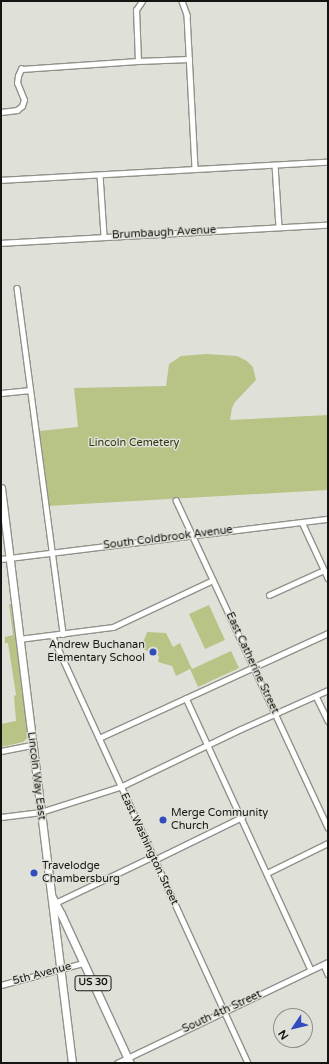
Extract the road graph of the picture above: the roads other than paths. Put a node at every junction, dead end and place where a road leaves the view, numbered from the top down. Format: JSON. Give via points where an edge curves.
{"nodes":[{"id":1,"x":142,"y":1,"type":"edge"},
{"id":2,"x":182,"y":1,"type":"edge"},
{"id":3,"x":189,"y":59,"type":"junction"},
{"id":4,"x":138,"y":61,"type":"junction"},
{"id":5,"x":1,"y":112,"type":"edge"},
{"id":6,"x":328,"y":162,"type":"edge"},
{"id":7,"x":275,"y":165,"type":"junction"},
{"id":8,"x":195,"y":169,"type":"junction"},
{"id":9,"x":100,"y":175,"type":"junction"},
{"id":10,"x":1,"y":180,"type":"edge"},
{"id":11,"x":328,"y":225,"type":"edge"},
{"id":12,"x":279,"y":227,"type":"junction"},
{"id":13,"x":104,"y":236,"type":"junction"},
{"id":14,"x":1,"y":243,"type":"edge"},
{"id":15,"x":17,"y":288,"type":"dead end"},
{"id":16,"x":30,"y":390,"type":"junction"},
{"id":17,"x":1,"y":393,"type":"edge"},
{"id":18,"x":1,"y":488,"type":"edge"},
{"id":19,"x":176,"y":500,"type":"dead end"},
{"id":20,"x":328,"y":519,"type":"edge"},
{"id":21,"x":302,"y":522,"type":"junction"},
{"id":22,"x":193,"y":535,"type":"junction"},
{"id":23,"x":53,"y":552,"type":"junction"},
{"id":24,"x":9,"y":558,"type":"junction"},
{"id":25,"x":1,"y":559,"type":"edge"},
{"id":26,"x":324,"y":570,"type":"junction"},
{"id":27,"x":328,"y":578,"type":"edge"},
{"id":28,"x":214,"y":580,"type":"junction"},
{"id":29,"x":269,"y":595,"type":"dead end"},
{"id":30,"x":328,"y":633,"type":"edge"},
{"id":31,"x":63,"y":634,"type":"junction"},
{"id":32,"x":52,"y":635,"type":"junction"},
{"id":33,"x":19,"y":639,"type":"junction"},
{"id":34,"x":254,"y":667,"type":"junction"},
{"id":35,"x":328,"y":690,"type":"edge"},
{"id":36,"x":316,"y":696,"type":"junction"},
{"id":37,"x":186,"y":698,"type":"junction"},
{"id":38,"x":275,"y":713,"type":"junction"},
{"id":39,"x":328,"y":721,"type":"edge"},
{"id":40,"x":99,"y":738,"type":"junction"},
{"id":41,"x":32,"y":745,"type":"junction"},
{"id":42,"x":208,"y":745,"type":"junction"},
{"id":43,"x":1,"y":751,"type":"edge"},
{"id":44,"x":120,"y":787,"type":"junction"},
{"id":45,"x":41,"y":812,"type":"junction"},
{"id":46,"x":1,"y":817,"type":"edge"},
{"id":47,"x":242,"y":817,"type":"junction"},
{"id":48,"x":328,"y":827,"type":"edge"},
{"id":49,"x":328,"y":843,"type":"edge"},
{"id":50,"x":153,"y":859,"type":"junction"},
{"id":51,"x":267,"y":873,"type":"junction"},
{"id":52,"x":50,"y":894,"type":"junction"},
{"id":53,"x":55,"y":903,"type":"junction"},
{"id":54,"x":66,"y":924,"type":"junction"},
{"id":55,"x":54,"y":930,"type":"junction"},
{"id":56,"x":83,"y":963,"type":"junction"},
{"id":57,"x":326,"y":963,"type":"edge"},
{"id":58,"x":60,"y":969,"type":"junction"},
{"id":59,"x":312,"y":970,"type":"junction"},
{"id":60,"x":328,"y":974,"type":"edge"},
{"id":61,"x":1,"y":985,"type":"edge"},
{"id":62,"x":224,"y":1011,"type":"junction"},
{"id":63,"x":129,"y":1060,"type":"edge"},
{"id":64,"x":72,"y":1063,"type":"edge"},
{"id":65,"x":117,"y":1063,"type":"edge"},
{"id":66,"x":248,"y":1063,"type":"edge"}],
"edges":[{"from":1,"to":4,"type":"street","via":[[136,10]]},
{"from":2,"to":3,"type":"street","via":[[187,15]]},
{"from":3,"to":4,"type":"street"},
{"from":3,"to":8,"type":"street"},
{"from":4,"to":5,"type":"street","via":[[21,69],[17,83],[24,100],[22,106],[17,110]]},
{"from":6,"to":7,"type":"street"},
{"from":7,"to":8,"type":"street"},
{"from":7,"to":12,"type":"street"},
{"from":8,"to":9,"type":"street"},
{"from":9,"to":10,"type":"street"},
{"from":9,"to":13,"type":"street"},
{"from":11,"to":12,"type":"street","name":"Brumbaugh Avenue"},
{"from":12,"to":13,"type":"street","name":"Brumbaugh Avenue"},
{"from":13,"to":14,"type":"street","name":"Brumbaugh Avenue"},
{"from":15,"to":16,"type":"street"},
{"from":16,"to":17,"type":"street"},
{"from":16,"to":23,"type":"street"},
{"from":18,"to":24,"type":"highway","name":"Lincoln Way East","number":"US 30"},
{"from":19,"to":22,"type":"street","name":"East Catherine Street"},
{"from":20,"to":21,"type":"street","name":"South Coldbrook Avenue"},
{"from":21,"to":22,"type":"street","name":"South Coldbrook Avenue"},
{"from":21,"to":26,"type":"street"},
{"from":22,"to":23,"type":"street","name":"South Coldbrook Avenue"},
{"from":22,"to":28,"type":"street","name":"East Catherine Street"},
{"from":23,"to":24,"type":"street","name":"South Coldbrook Avenue"},
{"from":23,"to":31,"type":"street"},
{"from":24,"to":25,"type":"street","name":"South Coldbrook Avenue"},
{"from":24,"to":33,"type":"highway","name":"Lincoln Way East","number":"US 30"},
{"from":26,"to":27,"type":"street"},
{"from":26,"to":29,"type":"street"},
{"from":28,"to":31,"type":"street","via":[[113,627]]},
{"from":28,"to":34,"type":"street","name":"East Catherine Street"},
{"from":30,"to":34,"type":"street"},
{"from":31,"to":32,"type":"street"},
{"from":32,"to":33,"type":"street"},
{"from":32,"to":40,"type":"street","name":"East Washington Street"},
{"from":33,"to":41,"type":"highway","name":"Lincoln Way East","number":"US 30"},
{"from":34,"to":37,"type":"street"},
{"from":34,"to":38,"type":"street","name":"East Catherine Street"},
{"from":35,"to":36,"type":"street"},
{"from":36,"to":38,"type":"street"},
{"from":36,"to":39,"type":"street"},
{"from":37,"to":40,"type":"street"},
{"from":37,"to":42,"type":"street"},
{"from":38,"to":42,"type":"street"},
{"from":38,"to":48,"type":"street","name":"East Catherine Street"},
{"from":40,"to":44,"type":"street","name":"East Washington Street"},
{"from":41,"to":43,"type":"street"},
{"from":41,"to":45,"type":"highway","name":"Lincoln Way East","number":"US 30"},
{"from":42,"to":44,"type":"street"},
{"from":42,"to":47,"type":"street"},
{"from":44,"to":45,"type":"street"},
{"from":44,"to":50,"type":"street","name":"East Washington Street"},
{"from":45,"to":46,"type":"street"},
{"from":45,"to":52,"type":"highway","name":"Lincoln Way East","number":"US 30"},
{"from":47,"to":50,"type":"street"},
{"from":47,"to":51,"type":"street"},
{"from":49,"to":51,"type":"street"},
{"from":50,"to":53,"type":"street"},
{"from":50,"to":62,"type":"street","name":"East Washington Street"},
{"from":51,"to":59,"type":"street"},
{"from":52,"to":53,"type":"highway","number":"US 30"},
{"from":52,"to":55,"type":"highway","name":"Lincoln Way East","number":"US 30"},
{"from":53,"to":54,"type":"highway","number":"US 30"},
{"from":54,"to":55,"type":"highway"},
{"from":54,"to":56,"type":"highway","number":"US 30"},
{"from":55,"to":58,"type":"highway","name":"Lincoln Way East","number":"US 30"},
{"from":56,"to":58,"type":"street","name":"5th Avenue"},
{"from":56,"to":63,"type":"highway","number":"US 30"},
{"from":57,"to":59,"type":"street","name":"South 4th Street"},
{"from":57,"to":60,"type":"street"},
{"from":58,"to":61,"type":"street","name":"5th Avenue"},
{"from":58,"to":64,"type":"highway","name":"Lincoln Way East","number":"US 30"},
{"from":59,"to":62,"type":"street","name":"South 4th Street"},
{"from":62,"to":63,"type":"street","name":"South 4th Street"},
{"from":62,"to":66,"type":"street","name":"East Washington Street"},
{"from":63,"to":65,"type":"street","name":"South 4th Street"}]}
